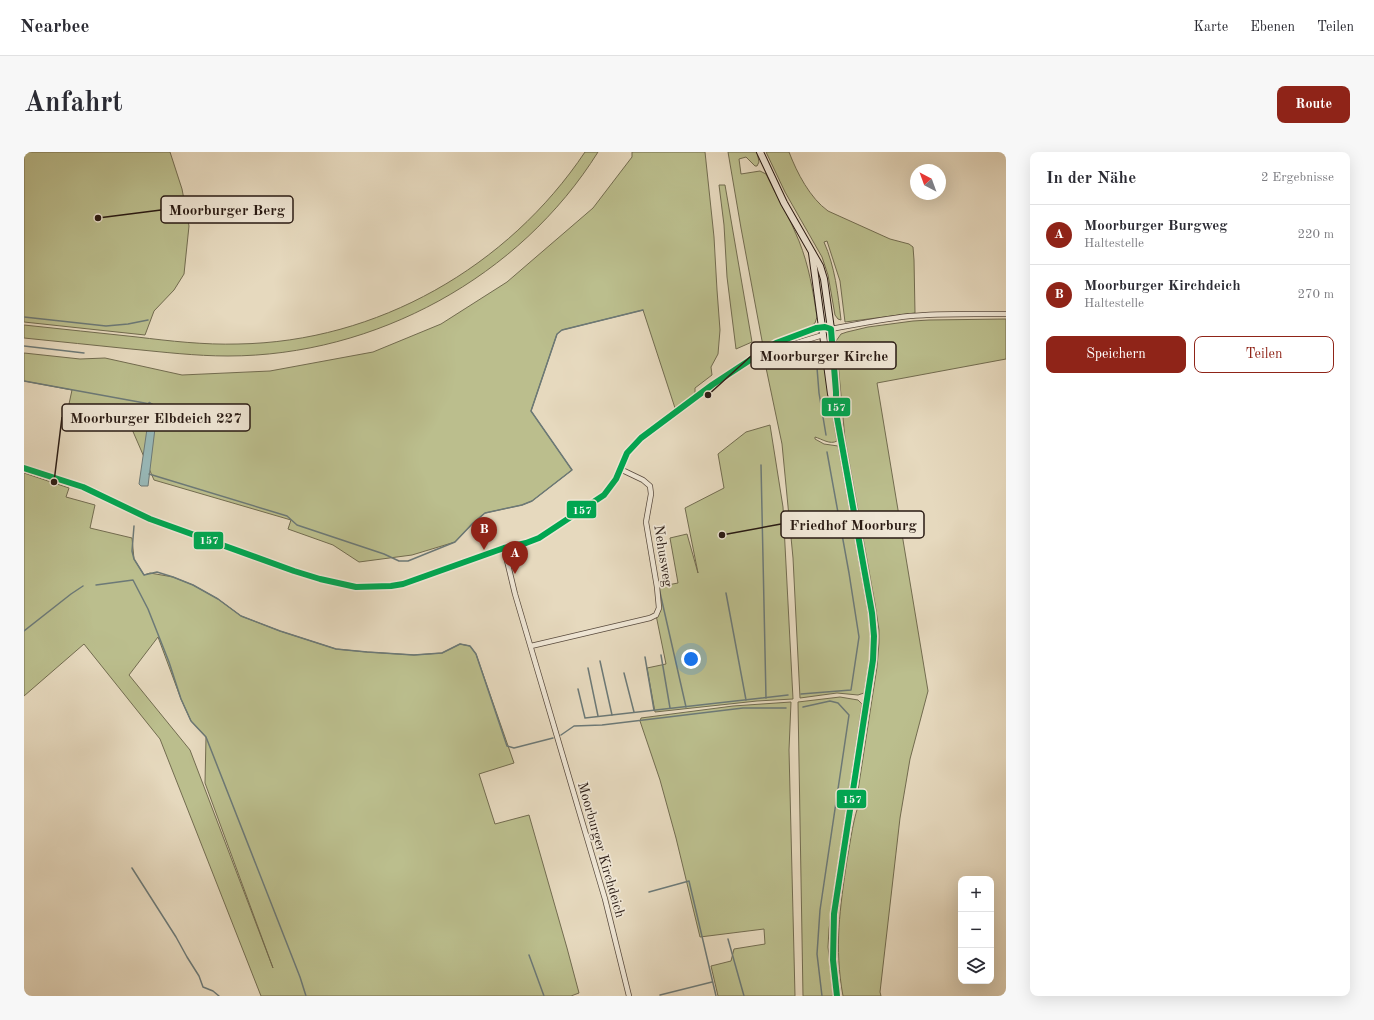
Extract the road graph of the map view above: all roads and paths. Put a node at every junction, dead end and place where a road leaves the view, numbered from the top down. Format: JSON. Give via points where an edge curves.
{"nodes":[{"id":1,"x":760,"y":152,"type":"edge"},
{"id":2,"x":812,"y":253,"type":"junction"},
{"id":3,"x":1006,"y":314,"type":"edge"},
{"id":4,"x":822,"y":327,"type":"junction"},
{"id":5,"x":831,"y":329,"type":"junction"},
{"id":6,"x":823,"y":334,"type":"junction"},
{"id":7,"x":764,"y":353,"type":"junction"},
{"id":8,"x":836,"y":412,"type":"junction"},
{"id":9,"x":24,"y":468,"type":"edge"},
{"id":10,"x":620,"y":469,"type":"junction"},
{"id":11,"x":504,"y":548,"type":"junction"},
{"id":12,"x":531,"y":646,"type":"junction"},
{"id":13,"x":629,"y":996,"type":"edge"},
{"id":14,"x":837,"y":996,"type":"edge"}],
"edges":[{"from":1,"to":2,"type":"main road"},
{"from":2,"to":4,"type":"main road"},
{"from":2,"to":5,"type":"main road","via":[[824,279]]},
{"from":3,"to":5,"type":"street","via":[[910,316]]},
{"from":4,"to":5,"type":"main road"},
{"from":4,"to":6,"type":"main road"},
{"from":4,"to":7,"type":"street","via":[[776,343]]},
{"from":5,"to":6,"type":"main road"},
{"from":5,"to":8,"type":"main road"},
{"from":6,"to":7,"type":"street"},
{"from":6,"to":8,"type":"main road"},
{"from":7,"to":10,"type":"street","via":[[712,386],[640,438],[627,453]]},
{"from":8,"to":14,"type":"main road","via":[[874,636],[873,660],[834,914],[833,960]]},
{"from":9,"to":11,"type":"street","via":[[83,487],[188,534],[294,571],[356,587],[378,588],[403,584]]},
{"from":10,"to":11,"type":"street","via":[[604,495],[574,516],[533,541]]},
{"from":10,"to":12,"type":"street","name":"Nehusweg","via":[[650,486],[646,522],[657,587],[659,608],[656,615]]},
{"from":11,"to":12,"type":"street","name":"Moorburger Kirchdeich"},
{"from":12,"to":13,"type":"street","name":"Moorburger Kirchdeich","via":[[605,899]]}]}
